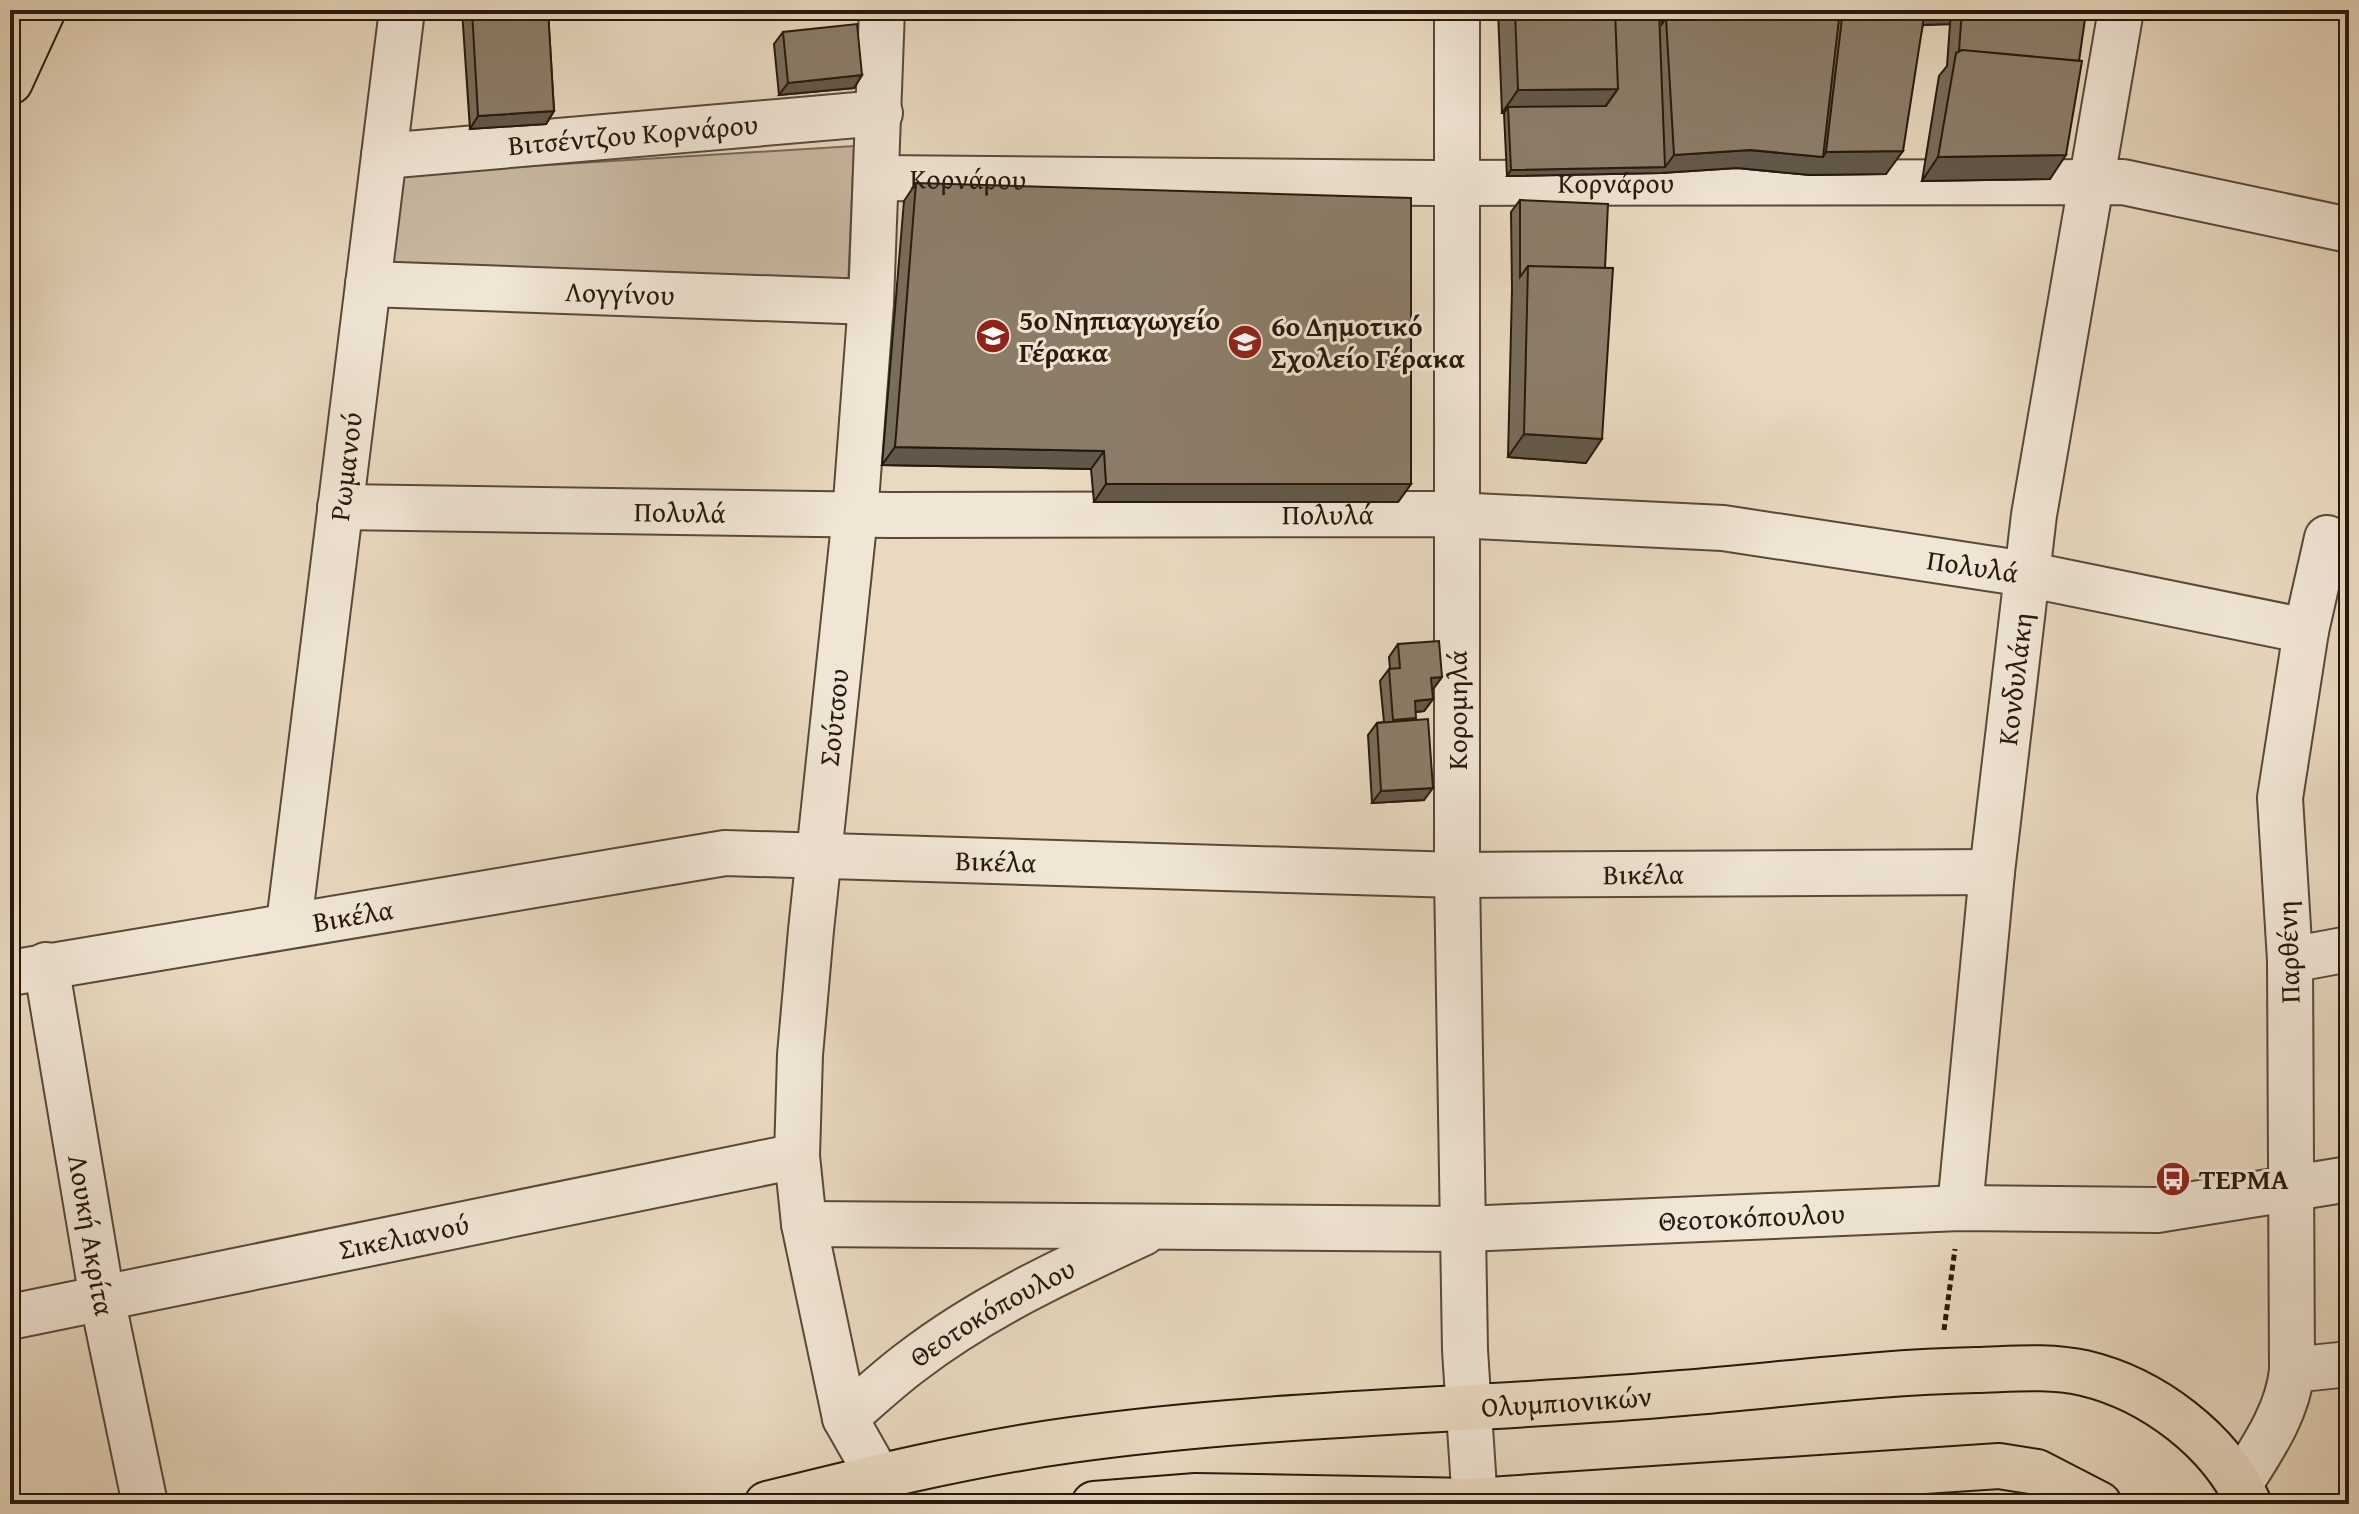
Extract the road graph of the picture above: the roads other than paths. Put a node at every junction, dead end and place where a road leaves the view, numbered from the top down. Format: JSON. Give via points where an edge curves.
{"nodes":[{"id":1,"x":43,"y":10,"type":"edge"},
{"id":2,"x":402,"y":10,"type":"edge"},
{"id":3,"x":882,"y":10,"type":"edge"},
{"id":4,"x":1457,"y":10,"type":"edge"},
{"id":5,"x":2121,"y":10,"type":"edge"},
{"id":6,"x":10,"y":82,"type":"edge"},
{"id":7,"x":880,"y":113,"type":"junction"},
{"id":8,"x":384,"y":156,"type":"junction"},
{"id":9,"x":878,"y":178,"type":"junction"},
{"id":10,"x":1457,"y":181,"type":"junction"},
{"id":11,"x":2090,"y":183,"type":"junction"},
{"id":12,"x":2349,"y":230,"type":"edge"},
{"id":13,"x":368,"y":284,"type":"junction"},
{"id":14,"x":871,"y":302,"type":"junction"},
{"id":15,"x":340,"y":507,"type":"junction"},
{"id":16,"x":1457,"y":514,"type":"junction"},
{"id":17,"x":855,"y":515,"type":"junction"},
{"id":18,"x":2327,"y":538,"type":"dead end"},
{"id":19,"x":2026,"y":574,"type":"junction"},
{"id":20,"x":2306,"y":631,"type":"junction"},
{"id":21,"x":819,"y":853,"type":"junction"},
{"id":22,"x":1992,"y":872,"type":"junction"},
{"id":23,"x":1457,"y":875,"type":"junction"},
{"id":24,"x":289,"y":923,"type":"junction"},
{"id":25,"x":2349,"y":949,"type":"edge"},
{"id":26,"x":2290,"y":960,"type":"junction"},
{"id":27,"x":28,"y":969,"type":"edge"},
{"id":28,"x":797,"y":1156,"type":"junction"},
{"id":29,"x":2349,"y":1179,"type":"edge"},
{"id":30,"x":2293,"y":1191,"type":"junction"},
{"id":31,"x":1960,"y":1208,"type":"junction"},
{"id":32,"x":804,"y":1224,"type":"junction"},
{"id":33,"x":1152,"y":1229,"type":"junction"},
{"id":34,"x":1464,"y":1229,"type":"junction"},
{"id":35,"x":102,"y":1298,"type":"junction"},
{"id":36,"x":10,"y":1317,"type":"edge"},
{"id":37,"x":2349,"y":1364,"type":"edge"},
{"id":38,"x":2292,"y":1370,"type":"junction"},
{"id":39,"x":1469,"y":1410,"type":"junction"},
{"id":40,"x":845,"y":1418,"type":"junction"},
{"id":41,"x":879,"y":1478,"type":"junction"},
{"id":42,"x":835,"y":1487,"type":"junction"},
{"id":43,"x":2244,"y":1494,"type":"edge"},
{"id":44,"x":1474,"y":1502,"type":"edge"},
{"id":45,"x":145,"y":1504,"type":"edge"},
{"id":46,"x":767,"y":1504,"type":"edge"},
{"id":47,"x":1094,"y":1504,"type":"edge"},
{"id":48,"x":2099,"y":1504,"type":"edge"}],
"edges":[{"from":1,"to":6,"type":"main road"},
{"from":2,"to":8,"type":"street","name":"Ρωμανού"},
{"from":3,"to":7,"type":"street","name":"Σούτσου"},
{"from":4,"to":10,"type":"street","name":"Κορομηλά"},
{"from":5,"to":11,"type":"street","name":"Κονδυλάκη"},
{"from":7,"to":8,"type":"street","name":"Βιτσέντζου Κορνάρου"},
{"from":7,"to":9,"type":"street","name":"Σούτσου"},
{"from":8,"to":13,"type":"street","name":"Ρωμανού"},
{"from":9,"to":10,"type":"street","name":"Κορνάρου"},
{"from":9,"to":14,"type":"street","name":"Σούτσου"},
{"from":10,"to":11,"type":"street","name":"Κορνάρου"},
{"from":10,"to":16,"type":"street","name":"Κορομηλά"},
{"from":11,"to":12,"type":"street","name":"Κορνάρου","via":[[2131,183]]},
{"from":11,"to":19,"type":"street","name":"Κονδυλάκη"},
{"from":13,"to":14,"type":"street","name":"Λογγίνου"},
{"from":13,"to":15,"type":"street","name":"Ρωμανού"},
{"from":14,"to":17,"type":"street","name":"Σούτσου"},
{"from":15,"to":17,"type":"street","name":"Πολυλά"},
{"from":15,"to":24,"type":"street","name":"Ρωμανού"},
{"from":16,"to":17,"type":"street","name":"Πολυλά"},
{"from":16,"to":19,"type":"street","name":"Πολυλά","via":[[1723,528]]},
{"from":16,"to":23,"type":"street","name":"Κορομηλά"},
{"from":17,"to":21,"type":"street","name":"Σούτσου"},
{"from":18,"to":20,"type":"street","name":"Παρθένη"},
{"from":19,"to":20,"type":"street","name":"Πολυλά"},
{"from":19,"to":22,"type":"street","name":"Κονδυλάκη"},
{"from":20,"to":26,"type":"street","name":"Παρθένη","via":[[2280,798]]},
{"from":21,"to":23,"type":"street","name":"Βικέλα"},
{"from":21,"to":24,"type":"street","name":"Βικέλα","via":[[706,854]]},
{"from":21,"to":28,"type":"street","name":"Σούτσου","via":[[800,1055]]},
{"from":22,"to":23,"type":"street","name":"Βικέλα"},
{"from":22,"to":31,"type":"street","name":"Κονδυλάκη"},
{"from":23,"to":34,"type":"street","name":"Κορομηλά"},
{"from":24,"to":27,"type":"street","name":"Βικέλα"},
{"from":25,"to":26,"type":"street"},
{"from":26,"to":30,"type":"street","name":"Παρθένη"},
{"from":27,"to":35,"type":"street","name":"Λουκή Ακρίτα"},
{"from":28,"to":32,"type":"street","name":"Σούτσου"},
{"from":28,"to":35,"type":"street","name":"Σικελιανού"},
{"from":29,"to":30,"type":"street","name":"Θεοτοκόπουλου"},
{"from":30,"to":31,"type":"street","name":"Θεοτοκόπουλου","via":[[2157,1210]]},
{"from":30,"to":38,"type":"street","name":"Παρθένη"},
{"from":31,"to":34,"type":"street","name":"Θεοτοκόπουλου"},
{"from":32,"to":33,"type":"street","name":"Θεοτοκόπουλου"},
{"from":32,"to":40,"type":"street","name":"Σούτσου"},
{"from":33,"to":34,"type":"street","name":"Θεοτοκόπουλου"},
{"from":33,"to":40,"type":"street","name":"Θεοτοκόπουλου","via":[[980,1316],[911,1362]]},
{"from":34,"to":39,"type":"street","name":"Κορομηλά"},
{"from":35,"to":36,"type":"street","name":"Σικελιανού"},
{"from":35,"to":45,"type":"street","name":"Λουκή Ακρίτα"},
{"from":37,"to":38,"type":"street"},
{"from":38,"to":43,"type":"street","name":"Παρθένη","via":[[2290,1387]]},
{"from":39,"to":41,"type":"main road","name":"Ολυμπιονικών","via":[[1238,1423],[1070,1440]]},
{"from":39,"to":43,"type":"main road","name":"Ολυμπιονικών","via":[[1939,1371],[2035,1368],[2084,1373],[2134,1390],[2190,1427]]},
{"from":39,"to":44,"type":"street","name":"Κορομηλά"},
{"from":40,"to":41,"type":"street","name":"Σούτσου"},
{"from":40,"to":42,"type":"street","name":"Σούτσου"},
{"from":41,"to":42,"type":"main road","name":"Ολυμπιονικών"},
{"from":42,"to":46,"type":"main road"},
{"from":44,"to":47,"type":"main road","via":[[1196,1496]]},
{"from":44,"to":48,"type":"main road","via":[[1999,1466],[2037,1472]]}]}
